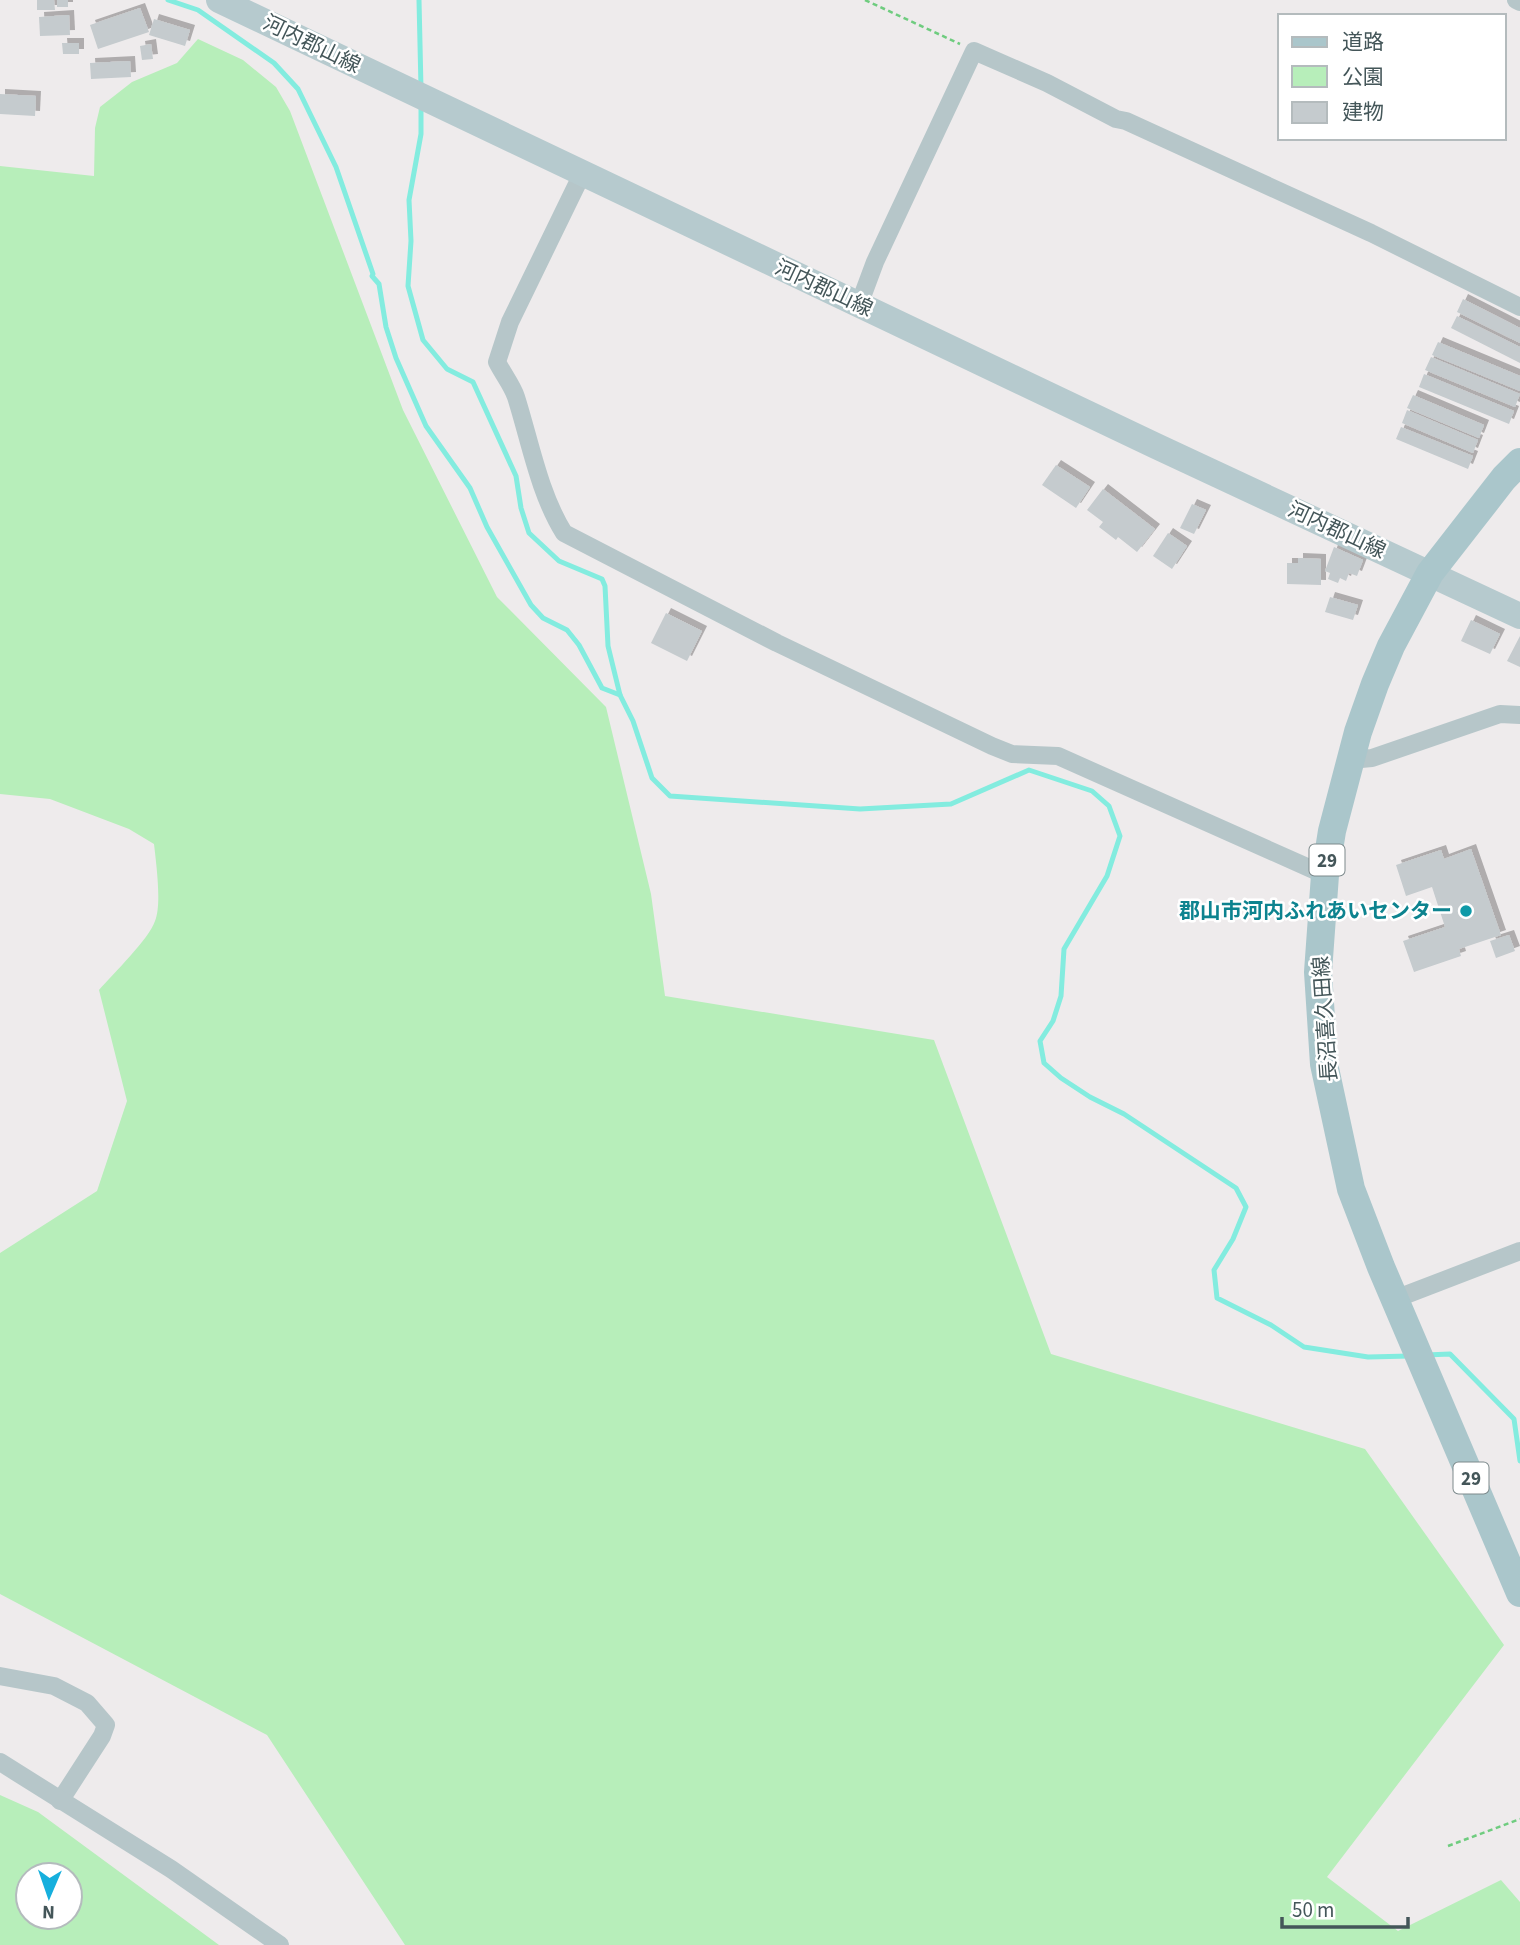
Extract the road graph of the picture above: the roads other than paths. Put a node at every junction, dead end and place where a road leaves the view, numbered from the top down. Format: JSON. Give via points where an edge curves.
{"nodes":[{"id":1,"x":219,"y":0,"type":"edge"},
{"id":2,"x":582,"y":174,"type":"junction"},
{"id":3,"x":859,"y":304,"type":"junction"},
{"id":4,"x":1520,"y":307,"type":"edge"},
{"id":5,"x":1520,"y":462,"type":"edge"},
{"id":6,"x":1430,"y":573,"type":"junction"},
{"id":7,"x":1520,"y":616,"type":"edge"},
{"id":8,"x":1520,"y":715,"type":"edge"},
{"id":9,"x":1350,"y":760,"type":"junction"},
{"id":10,"x":1325,"y":875,"type":"junction"},
{"id":11,"x":1520,"y":1251,"type":"edge"},
{"id":12,"x":1395,"y":1299,"type":"junction"},
{"id":13,"x":1520,"y":1592,"type":"edge"},
{"id":14,"x":0,"y":1676,"type":"edge"},
{"id":15,"x":0,"y":1762,"type":"edge"},
{"id":16,"x":60,"y":1801,"type":"junction"},
{"id":17,"x":280,"y":1945,"type":"edge"}],
"edges":[{"from":1,"to":2,"type":"main road","name":"河内郡山線"},
{"from":2,"to":3,"type":"main road","name":"河内郡山線"},
{"from":2,"to":10,"type":"street","via":[[510,322],[497,362],[515,393],[529,447],[564,533],[777,643],[992,746],[1012,754],[1058,756]]},
{"from":3,"to":4,"type":"street","via":[[974,51],[1371,233]]},
{"from":3,"to":6,"type":"main road","name":"河内郡山線"},
{"from":5,"to":6,"type":"main road","name":"長沼喜久田線","number":"29"},
{"from":6,"to":7,"type":"main road","name":"河内郡山線"},
{"from":6,"to":9,"type":"main road","name":"長沼喜久田線","number":"29","via":[[1380,671]]},
{"from":8,"to":9,"type":"street","via":[[1500,714],[1372,758]]},
{"from":9,"to":10,"type":"main road","name":"長沼喜久田線","number":"29"},
{"from":10,"to":12,"type":"main road","name":"長沼喜久田線","number":"29","via":[[1318,972],[1324,1065],[1351,1189]]},
{"from":11,"to":12,"type":"street"},
{"from":12,"to":13,"type":"main road","name":"長沼喜久田線","number":"29"},
{"from":14,"to":16,"type":"street","via":[[54,1686],[87,1703],[106,1725]]},
{"from":15,"to":16,"type":"street"},
{"from":16,"to":17,"type":"street"}]}
